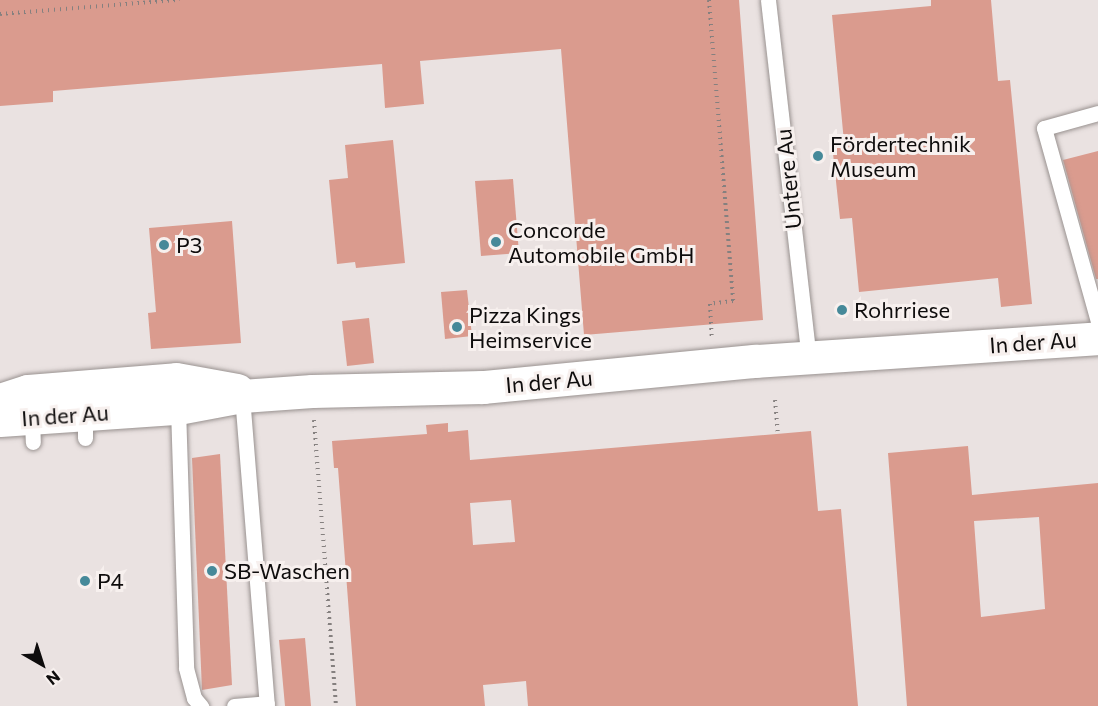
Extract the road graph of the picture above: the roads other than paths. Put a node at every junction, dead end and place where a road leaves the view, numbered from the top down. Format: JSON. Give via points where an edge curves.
{"nodes":[{"id":1,"x":768,"y":0,"type":"edge"},
{"id":2,"x":1098,"y":113,"type":"edge"},
{"id":3,"x":1098,"y":321,"type":"edge"},
{"id":4,"x":1098,"y":338,"type":"edge"},
{"id":5,"x":809,"y":358,"type":"junction"},
{"id":6,"x":251,"y":395,"type":"junction"},
{"id":7,"x":0,"y":400,"type":"edge"},
{"id":8,"x":178,"y":408,"type":"junction"},
{"id":9,"x":0,"y":420,"type":"edge"},
{"id":10,"x":267,"y":705,"type":"edge"},
{"id":11,"x":201,"y":706,"type":"edge"},
{"id":12,"x":234,"y":706,"type":"edge"}],
"edges":[{"from":1,"to":5,"type":"lane","name":"Untere Au"},
{"from":2,"to":3,"type":"lane","via":[[1044,128]]},
{"from":4,"to":5,"type":"street","name":"In der Au"},
{"from":5,"to":6,"type":"street","name":"In der Au","via":[[483,387]]},
{"from":6,"to":7,"type":"street","via":[[176,379],[28,391]]},
{"from":6,"to":8,"type":"street","name":"In der Au"},
{"from":6,"to":10,"type":"lane"},
{"from":8,"to":9,"type":"street","name":"In der Au","via":[[85,426],[32,430]]},
{"from":8,"to":11,"type":"lane","via":[[186,668],[194,698]]},
{"from":10,"to":12,"type":"lane"}]}
